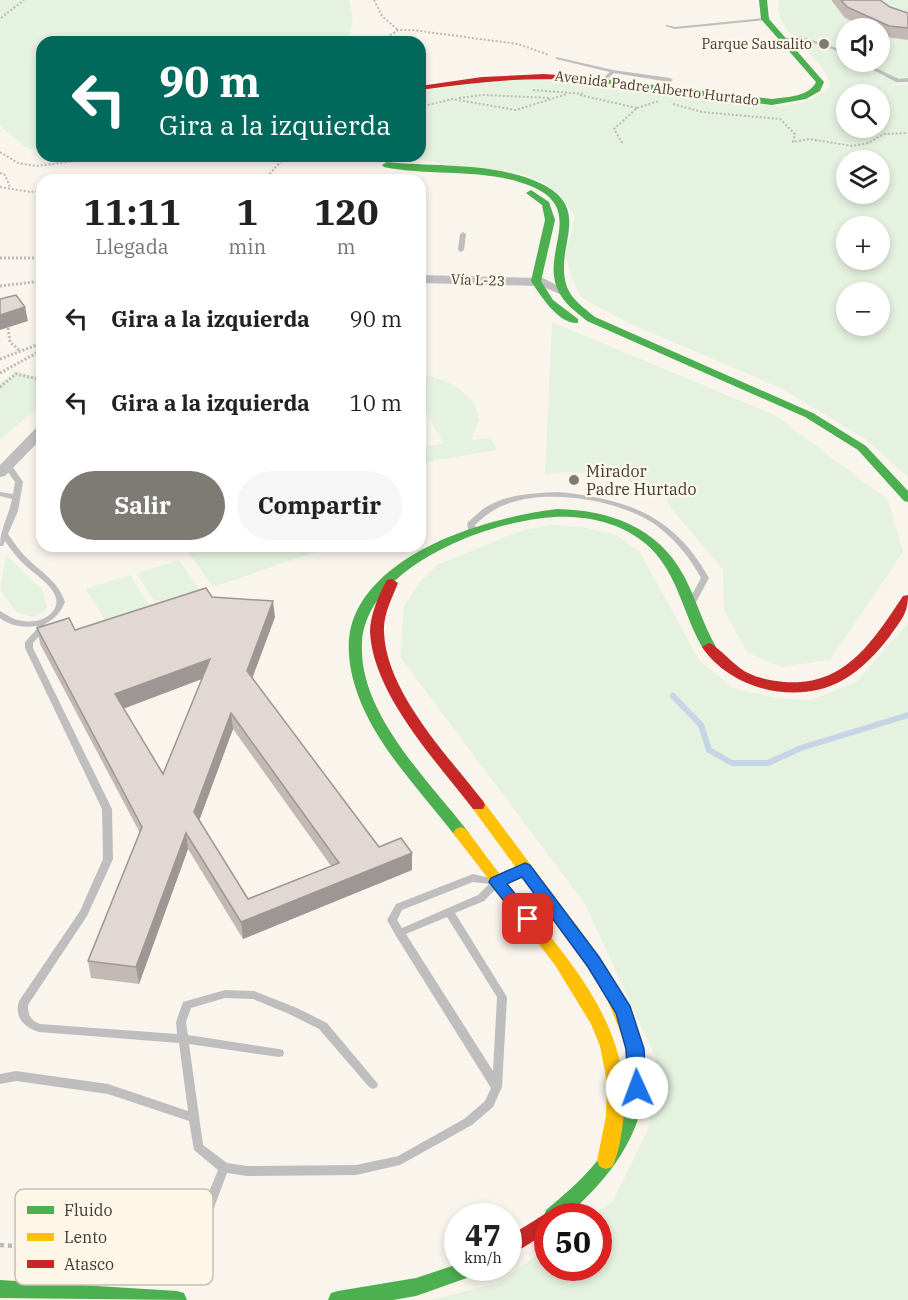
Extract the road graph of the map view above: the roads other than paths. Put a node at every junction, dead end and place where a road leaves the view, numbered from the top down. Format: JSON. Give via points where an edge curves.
{"nodes":[{"id":1,"x":763,"y":0,"type":"edge"},
{"id":2,"x":765,"y":19,"type":"junction"},
{"id":3,"x":667,"y":26,"type":"dead end"},
{"id":4,"x":782,"y":39,"type":"junction"},
{"id":5,"x":836,"y":50,"type":"edge"},
{"id":6,"x":558,"y":58,"type":"road end"},
{"id":7,"x":880,"y":72,"type":"edge"},
{"id":8,"x":609,"y":76,"type":"junction"},
{"id":9,"x":670,"y":80,"type":"dead end"},
{"id":10,"x":908,"y":80,"type":"edge"},
{"id":11,"x":426,"y":87,"type":"edge"},
{"id":12,"x":382,"y":162,"type":"edge"},
{"id":13,"x":382,"y":162,"type":"edge"},
{"id":14,"x":412,"y":174,"type":"edge"},
{"id":15,"x":426,"y":176,"type":"edge"},
{"id":16,"x":463,"y":234,"type":"dead end"},
{"id":17,"x":460,"y":250,"type":"dead end"},
{"id":18,"x":558,"y":274,"type":"junction"},
{"id":19,"x":426,"y":279,"type":"edge"},
{"id":20,"x":536,"y":281,"type":"junction"},
{"id":21,"x":562,"y":291,"type":"junction"},
{"id":22,"x":722,"y":377,"type":"junction"},
{"id":23,"x":36,"y":436,"type":"edge"},
{"id":24,"x":4,"y":469,"type":"edge"},
{"id":25,"x":0,"y":494,"type":"edge"},
{"id":26,"x":15,"y":497,"type":"junction"},
{"id":27,"x":908,"y":498,"type":"edge"},
{"id":28,"x":473,"y":532,"type":"junction"},
{"id":29,"x":4,"y":534,"type":"junction"},
{"id":30,"x":0,"y":544,"type":"edge"},
{"id":31,"x":401,"y":572,"type":"junction"},
{"id":32,"x":908,"y":599,"type":"edge"},
{"id":33,"x":689,"y":608,"type":"junction"},
{"id":34,"x":0,"y":614,"type":"edge"},
{"id":35,"x":40,"y":623,"type":"junction"},
{"id":36,"x":525,"y":869,"type":"junction"},
{"id":37,"x":497,"y":882,"type":"junction"},
{"id":38,"x":449,"y":911,"type":"junction"},
{"id":39,"x":399,"y":933,"type":"junction"},
{"id":40,"x":184,"y":1040,"type":"junction"},
{"id":41,"x":279,"y":1053,"type":"dead end"},
{"id":42,"x":0,"y":1079,"type":"edge"},
{"id":43,"x":373,"y":1084,"type":"dead end"},
{"id":44,"x":497,"y":1087,"type":"junction"},
{"id":45,"x":195,"y":1118,"type":"junction"},
{"id":46,"x":606,"y":1161,"type":"junction"},
{"id":47,"x":224,"y":1168,"type":"junction"},
{"id":48,"x":213,"y":1196,"type":"edge"},
{"id":49,"x":567,"y":1203,"type":"edge"},
{"id":50,"x":444,"y":1277,"type":"edge"},
{"id":51,"x":0,"y":1289,"type":"edge"},
{"id":52,"x":177,"y":1300,"type":"edge"},
{"id":53,"x":338,"y":1300,"type":"edge"}],
"edges":[{"from":1,"to":2,"type":"main road"},
{"from":2,"to":3,"type":"lane"},
{"from":2,"to":4,"type":"main road","name":"Avenida Padre Alberto Hurtado"},
{"from":4,"to":5,"type":"lane","via":[[799,37]]},
{"from":4,"to":8,"type":"main road","name":"Avenida Padre Alberto Hurtado","via":[[820,82],[812,94],[788,101],[755,102]]},
{"from":6,"to":8,"type":"lane"},
{"from":7,"to":10,"type":"lane","via":[[898,81]]},
{"from":8,"to":9,"type":"lane"},
{"from":8,"to":11,"type":"main road","name":"Avenida Padre Alberto Hurtado","via":[[516,74]]},
{"from":12,"to":18,"type":"main road","via":[[497,176],[549,191],[561,202],[568,220]]},
{"from":13,"to":14,"type":"main road"},
{"from":15,"to":20,"type":"main road","via":[[500,182],[534,194],[546,204],[550,220]]},
{"from":16,"to":17,"type":"lane"},
{"from":18,"to":20,"type":"street","name":"Vía L-23"},
{"from":18,"to":21,"type":"main road"},
{"from":19,"to":20,"type":"street","name":"Vía L-23"},
{"from":20,"to":21,"type":"street","name":"Vía L-23"},
{"from":20,"to":22,"type":"main road","via":[[549,302],[591,331]]},
{"from":21,"to":22,"type":"main road","via":[[568,302],[591,319]]},
{"from":22,"to":27,"type":"main road","via":[[840,433],[862,448]]},
{"from":23,"to":24,"type":"street"},
{"from":24,"to":26,"type":"lane","via":[[14,472],[19,482]]},
{"from":25,"to":26,"type":"lane"},
{"from":26,"to":29,"type":"lane","via":[[14,511]]},
{"from":28,"to":31,"type":"main road"},
{"from":28,"to":33,"type":"main road","via":[[536,513],[567,512],[613,521],[640,533],[660,549],[674,569]]},
{"from":28,"to":33,"type":"lane","via":[[471,524],[480,512],[525,498],[576,496],[626,507],[663,527],[696,559],[705,578]]},
{"from":29,"to":30,"type":"lane"},
{"from":29,"to":35,"type":"lane","via":[[60,595],[59,609]]},
{"from":31,"to":36,"type":"main road","via":[[386,594],[378,618],[379,655],[405,706]]},
{"from":31,"to":37,"type":"main road","via":[[376,590],[358,619],[355,645],[362,685],[395,747]]},
{"from":32,"to":33,"type":"main road","via":[[876,647],[850,674],[830,684],[801,688],[770,686],[729,669],[700,634]]},
{"from":34,"to":35,"type":"lane","via":[[22,625]]},
{"from":35,"to":40,"type":"lane","via":[[40,631],[28,648],[106,809],[108,860],[84,912],[23,1004],[23,1015],[39,1028]]},
{"from":36,"to":37,"type":"lane"},
{"from":36,"to":46,"type":"main road","via":[[615,994],[630,1030],[637,1068],[634,1110],[628,1132]]},
{"from":37,"to":38,"type":"lane","via":[[481,898]]},
{"from":37,"to":39,"type":"lane","via":[[473,878],[399,907],[392,920]]},
{"from":37,"to":46,"type":"main road","via":[[560,962],[601,1028],[614,1068],[616,1091]]},
{"from":38,"to":39,"type":"lane"},
{"from":38,"to":44,"type":"lane","via":[[502,997]]},
{"from":39,"to":44,"type":"lane"},
{"from":40,"to":41,"type":"lane"},
{"from":40,"to":43,"type":"lane","via":[[181,1022],[187,1005],[225,994],[254,995],[324,1026]]},
{"from":40,"to":45,"type":"lane"},
{"from":42,"to":45,"type":"lane","via":[[16,1076],[108,1089]]},
{"from":44,"to":47,"type":"lane","via":[[489,1104],[468,1122],[400,1160],[356,1170]]},
{"from":45,"to":47,"type":"lane","via":[[198,1147]]},
{"from":46,"to":49,"type":"main road"},
{"from":47,"to":48,"type":"lane"},
{"from":50,"to":53,"type":"main road","via":[[416,1287]]},
{"from":51,"to":52,"type":"main road"}]}
